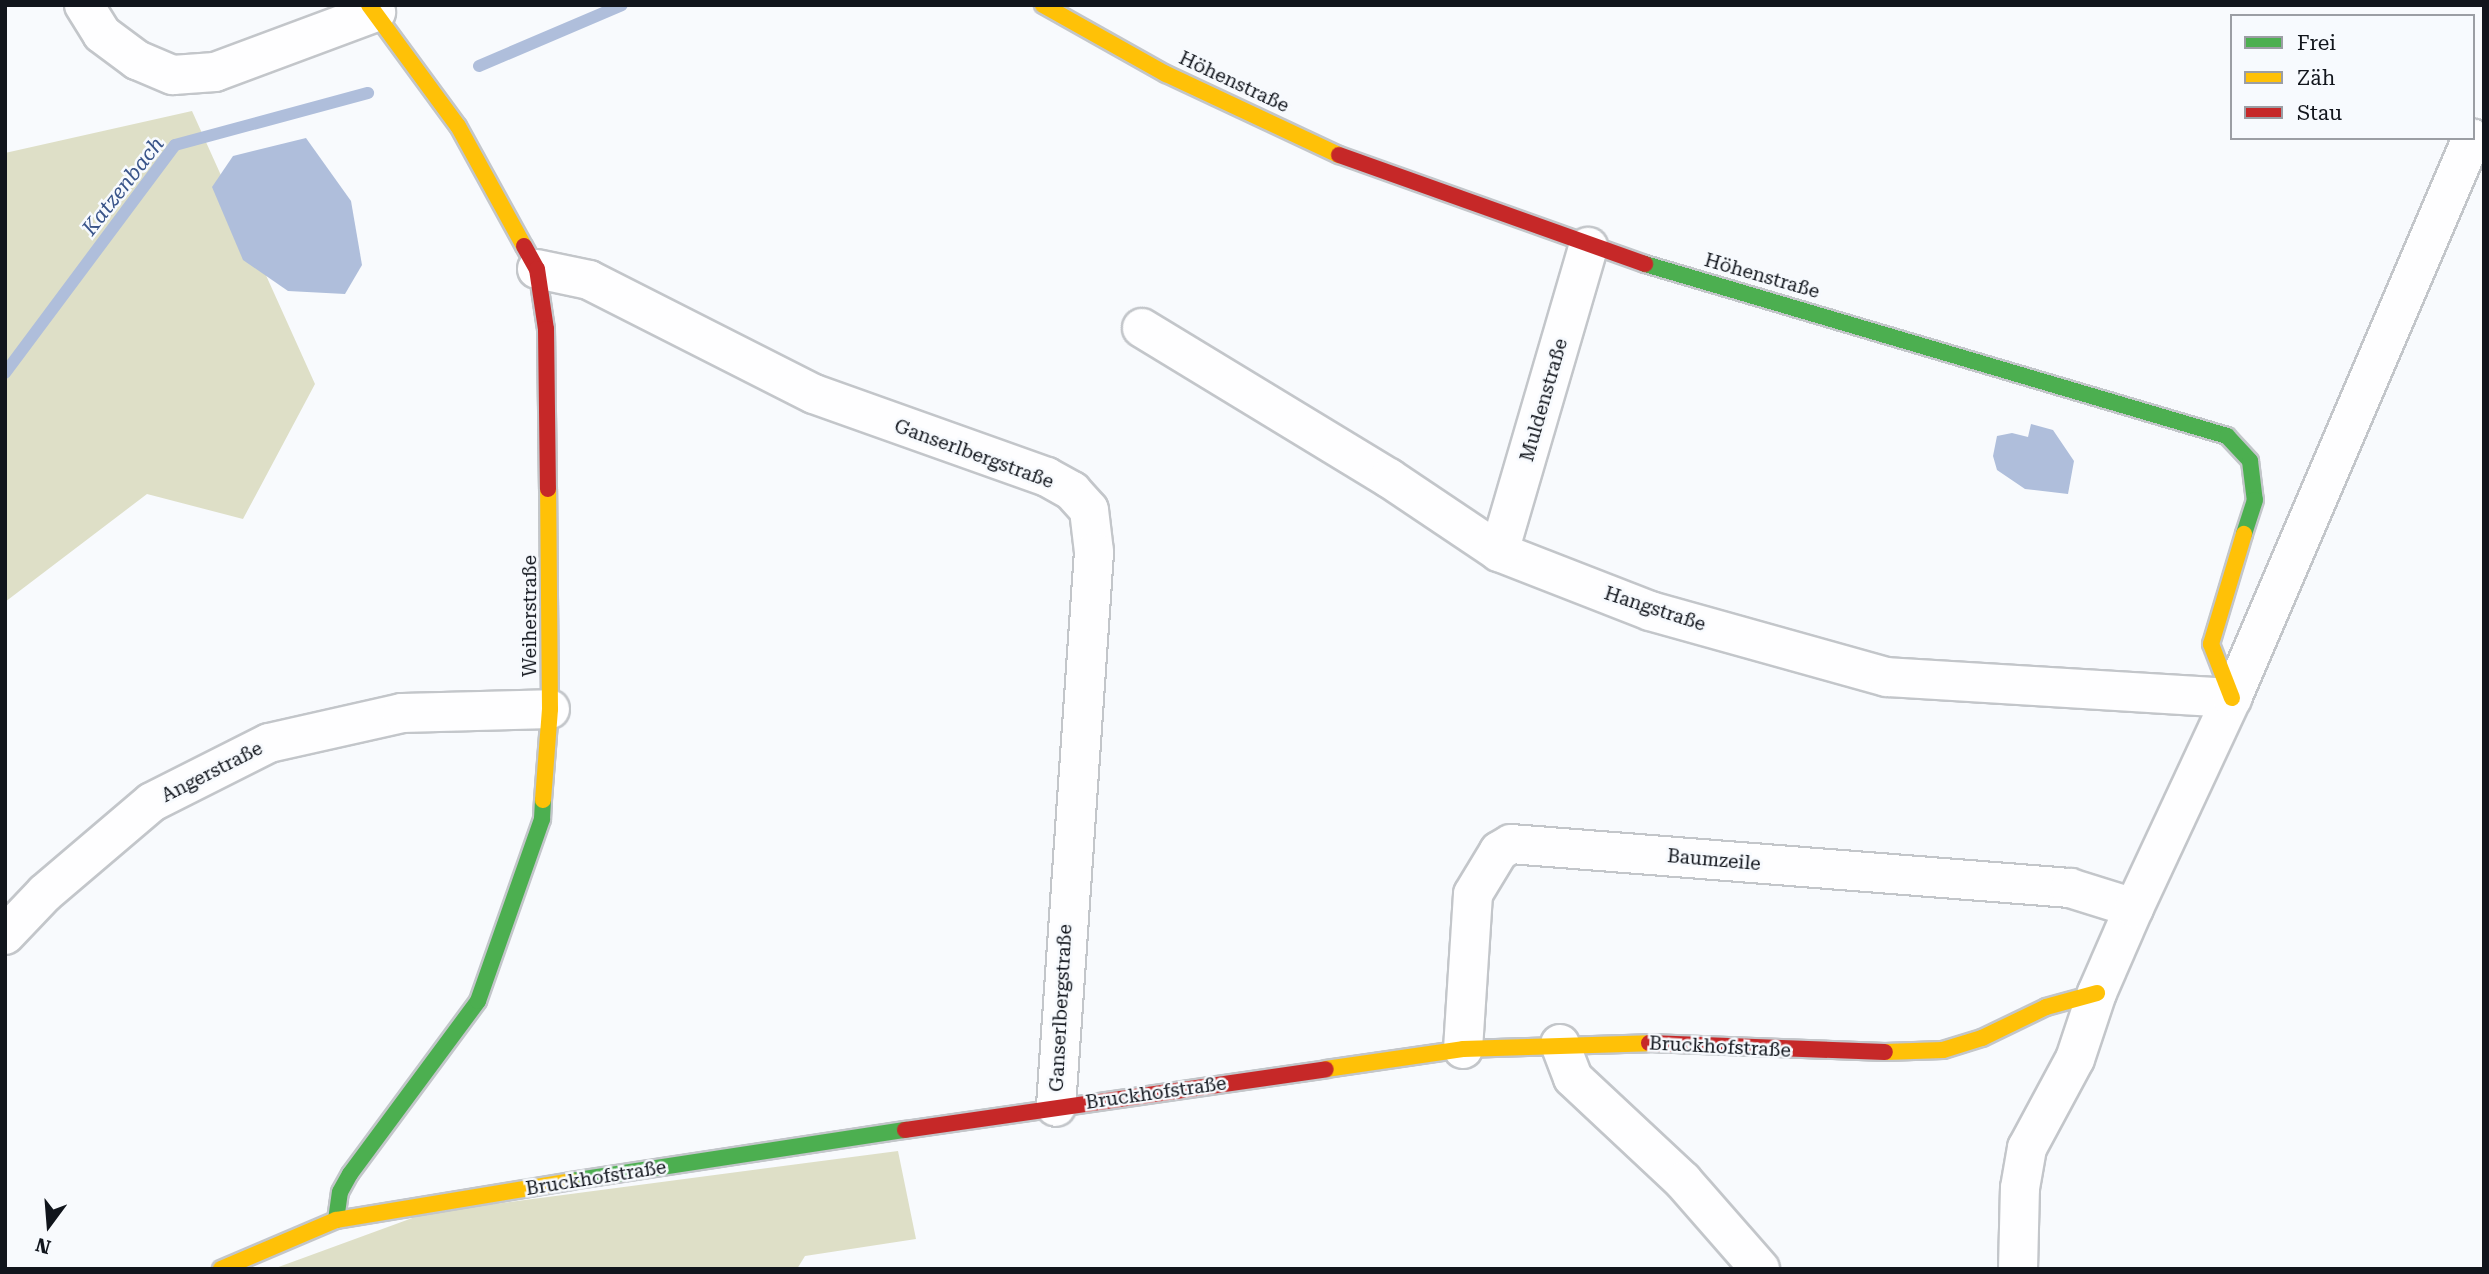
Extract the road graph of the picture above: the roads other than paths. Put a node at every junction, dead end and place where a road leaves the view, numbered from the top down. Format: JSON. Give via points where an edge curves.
{"nodes":[{"id":1,"x":84,"y":5,"type":"edge"},
{"id":2,"x":1043,"y":5,"type":"edge"},
{"id":3,"x":372,"y":9,"type":"edge"},
{"id":4,"x":2484,"y":110,"type":"edge"},
{"id":5,"x":2475,"y":130,"type":"edge"},
{"id":6,"x":2470,"y":140,"type":"edge"},
{"id":7,"x":1588,"y":247,"type":"junction"},
{"id":8,"x":537,"y":269,"type":"junction"},
{"id":9,"x":1142,"y":328,"type":"dead end"},
{"id":10,"x":1499,"y":552,"type":"junction"},
{"id":11,"x":2232,"y":698,"type":"junction"},
{"id":12,"x":550,"y":709,"type":"junction"},
{"id":13,"x":2134,"y":908,"type":"junction"},
{"id":14,"x":5,"y":935,"type":"edge"},
{"id":15,"x":2097,"y":993,"type":"junction"},
{"id":16,"x":1559,"y":1044,"type":"junction"},
{"id":17,"x":1463,"y":1049,"type":"junction"},
{"id":18,"x":1056,"y":1107,"type":"junction"},
{"id":19,"x":336,"y":1220,"type":"junction"},
{"id":20,"x":221,"y":1269,"type":"edge"},
{"id":21,"x":1760,"y":1269,"type":"edge"},
{"id":22,"x":2018,"y":1269,"type":"edge"}],
"edges":[{"from":1,"to":3,"type":"street","via":[[102,34],[137,60],[173,75],[215,72]]},
{"from":2,"to":7,"type":"street","name":"Höhenstraße","via":[[1166,74],[1363,166]]},
{"from":3,"to":8,"type":"street","name":"Weiherstraße","via":[[458,126]]},
{"from":4,"to":5,"type":"street"},
{"from":6,"to":11,"type":"street"},
{"from":7,"to":10,"type":"street","name":"Muldenstraße"},
{"from":7,"to":11,"type":"street","name":"Höhenstraße","via":[[2227,436],[2250,461],[2255,500],[2211,645]]},
{"from":8,"to":12,"type":"street","name":"Weiherstraße","via":[[546,343]]},
{"from":8,"to":18,"type":"street","name":"Ganserlbergstraße","via":[[589,280],[814,394],[1047,477],[1072,491],[1089,510],[1094,552]]},
{"from":9,"to":10,"type":"street","name":"Hangstraße","via":[[1388,478]]},
{"from":10,"to":11,"type":"street","name":"Hangstraße","via":[[1650,611],[1887,677]]},
{"from":11,"to":13,"type":"street"},
{"from":12,"to":14,"type":"street","name":"Angerstraße","via":[[402,713],[268,743],[152,802],[45,893]]},
{"from":12,"to":19,"type":"street","name":"Weiherstraße","via":[[542,819],[494,964],[478,1001],[447,1047],[350,1174],[340,1192]]},
{"from":13,"to":15,"type":"street"},
{"from":13,"to":17,"type":"street","name":"Baumzeile","via":[[2070,888],[1511,844],[1499,851],[1473,894]]},
{"from":15,"to":16,"type":"street","name":"Bruckhofstraße","via":[[2046,1007],[1982,1038],[1942,1049],[1849,1054],[1698,1044]]},
{"from":15,"to":22,"type":"street","via":[[2075,1059],[2027,1148],[2020,1188]]},
{"from":16,"to":17,"type":"street","name":"Bruckhofstraße"},
{"from":16,"to":21,"type":"street","via":[[1573,1078],[1684,1181]]},
{"from":17,"to":18,"type":"street","name":"Bruckhofstraße"},
{"from":18,"to":19,"type":"street","name":"Bruckhofstraße"},
{"from":19,"to":20,"type":"street","name":"Bruckhofstraße"}]}
